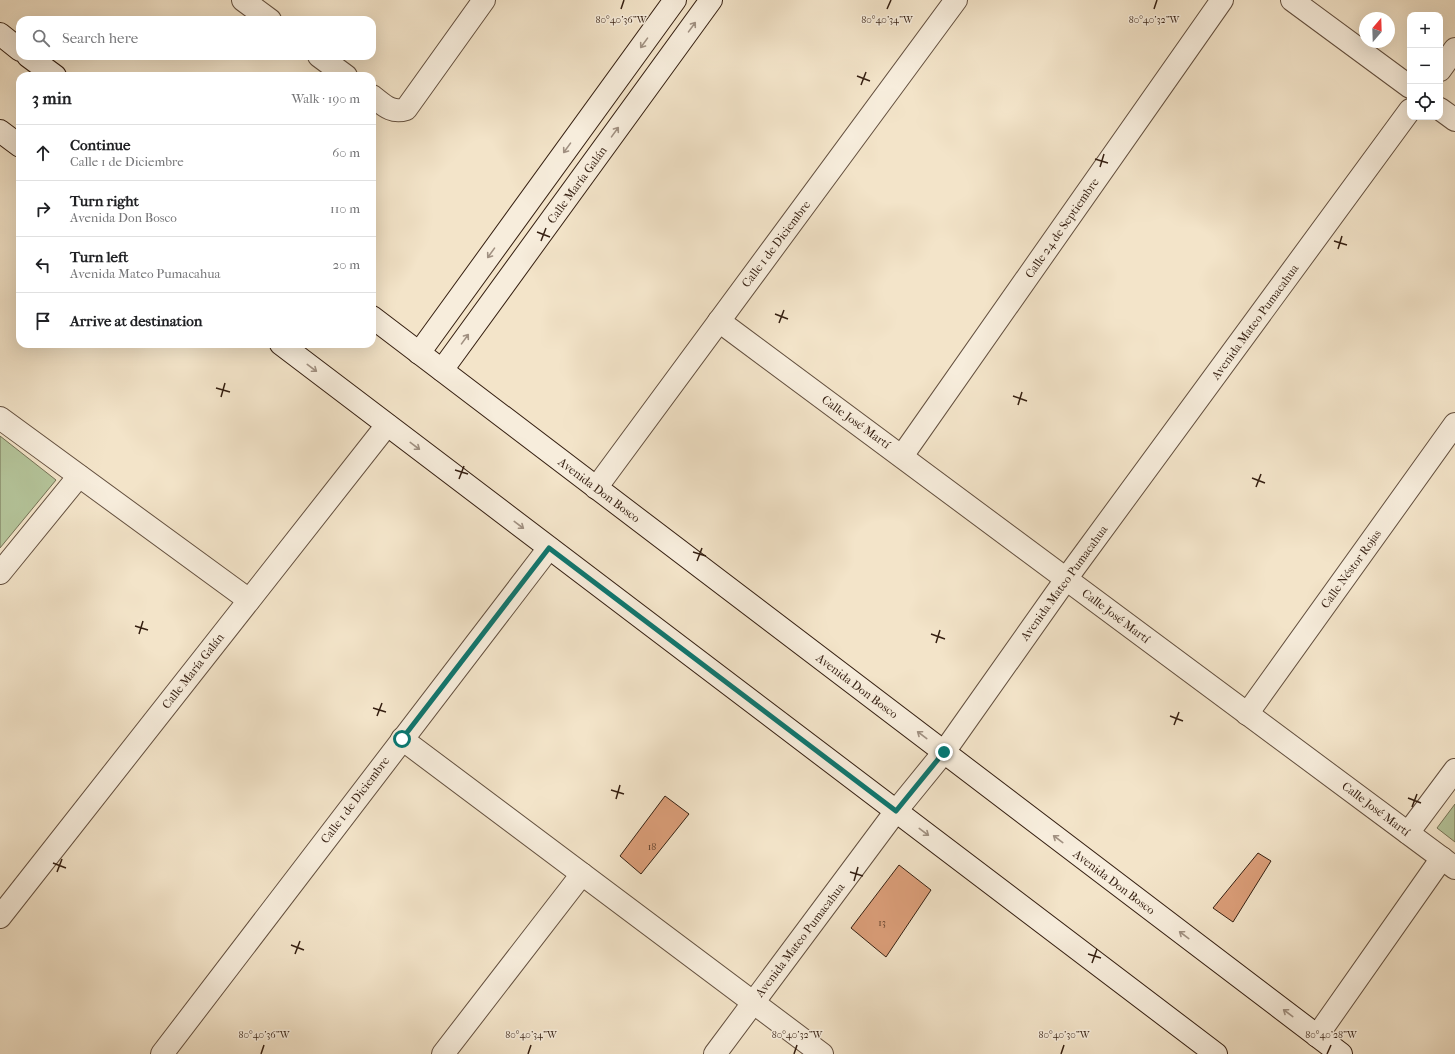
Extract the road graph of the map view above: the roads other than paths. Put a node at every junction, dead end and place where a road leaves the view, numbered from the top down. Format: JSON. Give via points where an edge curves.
{"nodes":[{"id":1,"x":243,"y":0,"type":"edge"},
{"id":2,"x":484,"y":0,"type":"edge"},
{"id":3,"x":675,"y":0,"type":"edge"},
{"id":4,"x":711,"y":0,"type":"edge"},
{"id":5,"x":956,"y":0,"type":"edge"},
{"id":6,"x":1222,"y":0,"type":"edge"},
{"id":7,"x":1292,"y":0,"type":"edge"},
{"id":8,"x":265,"y":16,"type":"edge"},
{"id":9,"x":0,"y":34,"type":"edge"},
{"id":10,"x":16,"y":47,"type":"edge"},
{"id":11,"x":1455,"y":49,"type":"edge"},
{"id":12,"x":33,"y":60,"type":"edge"},
{"id":13,"x":324,"y":60,"type":"edge"},
{"id":14,"x":1443,"y":66,"type":"edge"},
{"id":15,"x":50,"y":72,"type":"edge"},
{"id":16,"x":341,"y":72,"type":"edge"},
{"id":17,"x":1407,"y":85,"type":"edge"},
{"id":18,"x":376,"y":99,"type":"edge"},
{"id":19,"x":1443,"y":111,"type":"edge"},
{"id":20,"x":1407,"y":114,"type":"edge"},
{"id":21,"x":1455,"y":120,"type":"edge"},
{"id":22,"x":0,"y":131,"type":"edge"},
{"id":23,"x":16,"y":143,"type":"edge"},
{"id":24,"x":376,"y":320,"type":"edge"},
{"id":25,"x":719,"y":321,"type":"junction"},
{"id":26,"x":286,"y":348,"type":"edge"},
{"id":27,"x":419,"y":353,"type":"junction"},
{"id":28,"x":442,"y":370,"type":"junction"},
{"id":29,"x":0,"y":418,"type":"edge"},
{"id":30,"x":1455,"y":424,"type":"edge"},
{"id":31,"x":387,"y":425,"type":"junction"},
{"id":32,"x":902,"y":456,"type":"junction"},
{"id":33,"x":78,"y":476,"type":"junction"},
{"id":34,"x":596,"y":488,"type":"junction"},
{"id":35,"x":549,"y":548,"type":"junction"},
{"id":36,"x":0,"y":573,"type":"edge"},
{"id":37,"x":1067,"y":579,"type":"junction"},
{"id":38,"x":249,"y":600,"type":"junction"},
{"id":39,"x":1247,"y":714,"type":"junction"},
{"id":40,"x":402,"y":739,"type":"junction"},
{"id":41,"x":944,"y":752,"type":"junction"},
{"id":42,"x":1455,"y":770,"type":"edge"},
{"id":43,"x":896,"y":811,"type":"junction"},
{"id":44,"x":1408,"y":833,"type":"junction"},
{"id":45,"x":1448,"y":863,"type":"edge"},
{"id":46,"x":582,"y":874,"type":"junction"},
{"id":47,"x":0,"y":917,"type":"edge"},
{"id":48,"x":753,"y":1003,"type":"junction"},
{"id":49,"x":1318,"y":1036,"type":"junction"},
{"id":50,"x":162,"y":1054,"type":"edge"},
{"id":51,"x":443,"y":1054,"type":"edge"},
{"id":52,"x":715,"y":1054,"type":"edge"},
{"id":53,"x":822,"y":1054,"type":"edge"},
{"id":54,"x":1216,"y":1054,"type":"edge"},
{"id":55,"x":1341,"y":1054,"type":"edge"}],
"edges":[{"from":1,"to":8,"type":"street"},
{"from":2,"to":18,"type":"street","via":[[406,110],[398,112]]},
{"from":3,"to":27,"type":"street","one_way":true},
{"from":28,"to":4,"type":"street","name":"Calle María Galán","one_way":true},
{"from":5,"to":25,"type":"street","name":"Calle 1 de Diciembre"},
{"from":6,"to":32,"type":"street","name":"Calle 24 de Septiembre"},
{"from":7,"to":17,"type":"street"},
{"from":9,"to":10,"type":"street"},
{"from":11,"to":14,"type":"street"},
{"from":12,"to":15,"type":"street"},
{"from":13,"to":16,"type":"street"},
{"from":19,"to":21,"type":"street"},
{"from":20,"to":37,"type":"street","name":"Avenida Mateo Pumacahua"},
{"from":22,"to":23,"type":"street"},
{"from":24,"to":27,"type":"street","name":"Avenida Don Bosco"},
{"from":25,"to":32,"type":"street","name":"Calle José Martí"},
{"from":25,"to":34,"type":"street","name":"Calle 1 de Diciembre"},
{"from":26,"to":31,"type":"street","one_way":true},
{"from":27,"to":28,"type":"street","name":"Avenida Don Bosco"},
{"from":28,"to":34,"type":"street","name":"Avenida Don Bosco"},
{"from":29,"to":33,"type":"street"},
{"from":30,"to":39,"type":"street","name":"Calle Néstor Rojas"},
{"from":31,"to":35,"type":"street","one_way":true},
{"from":31,"to":38,"type":"street","name":"Calle María Galán"},
{"from":32,"to":37,"type":"street","name":"Calle José Martí"},
{"from":33,"to":36,"type":"street"},
{"from":33,"to":38,"type":"street"},
{"from":41,"to":34,"type":"street","name":"Avenida Don Bosco","one_way":true},
{"from":35,"to":40,"type":"street","name":"Calle 1 de Diciembre"},
{"from":35,"to":43,"type":"street"},
{"from":37,"to":39,"type":"street","name":"Calle José Martí"},
{"from":37,"to":41,"type":"street","name":"Avenida Mateo Pumacahua"},
{"from":38,"to":47,"type":"street","name":"Calle María Galán"},
{"from":39,"to":44,"type":"street","name":"Calle José Martí"},
{"from":40,"to":46,"type":"street"},
{"from":40,"to":50,"type":"street","name":"Calle 1 de Diciembre"},
{"from":41,"to":43,"type":"street","name":"Avenida Mateo Pumacahua"},
{"from":49,"to":41,"type":"street","name":"Avenida Don Bosco","one_way":true},
{"from":42,"to":44,"type":"street"},
{"from":43,"to":48,"type":"street","name":"Avenida Mateo Pumacahua"},
{"from":43,"to":54,"type":"street","one_way":true},
{"from":44,"to":45,"type":"street","name":"Calle José Martí"},
{"from":45,"to":49,"type":"street"},
{"from":46,"to":48,"type":"street"},
{"from":46,"to":51,"type":"street"},
{"from":48,"to":52,"type":"street","name":"Avenida Mateo Pumacahua"},
{"from":48,"to":53,"type":"street"},
{"from":49,"to":55,"type":"street","name":"Avenida Don Bosco"}]}
